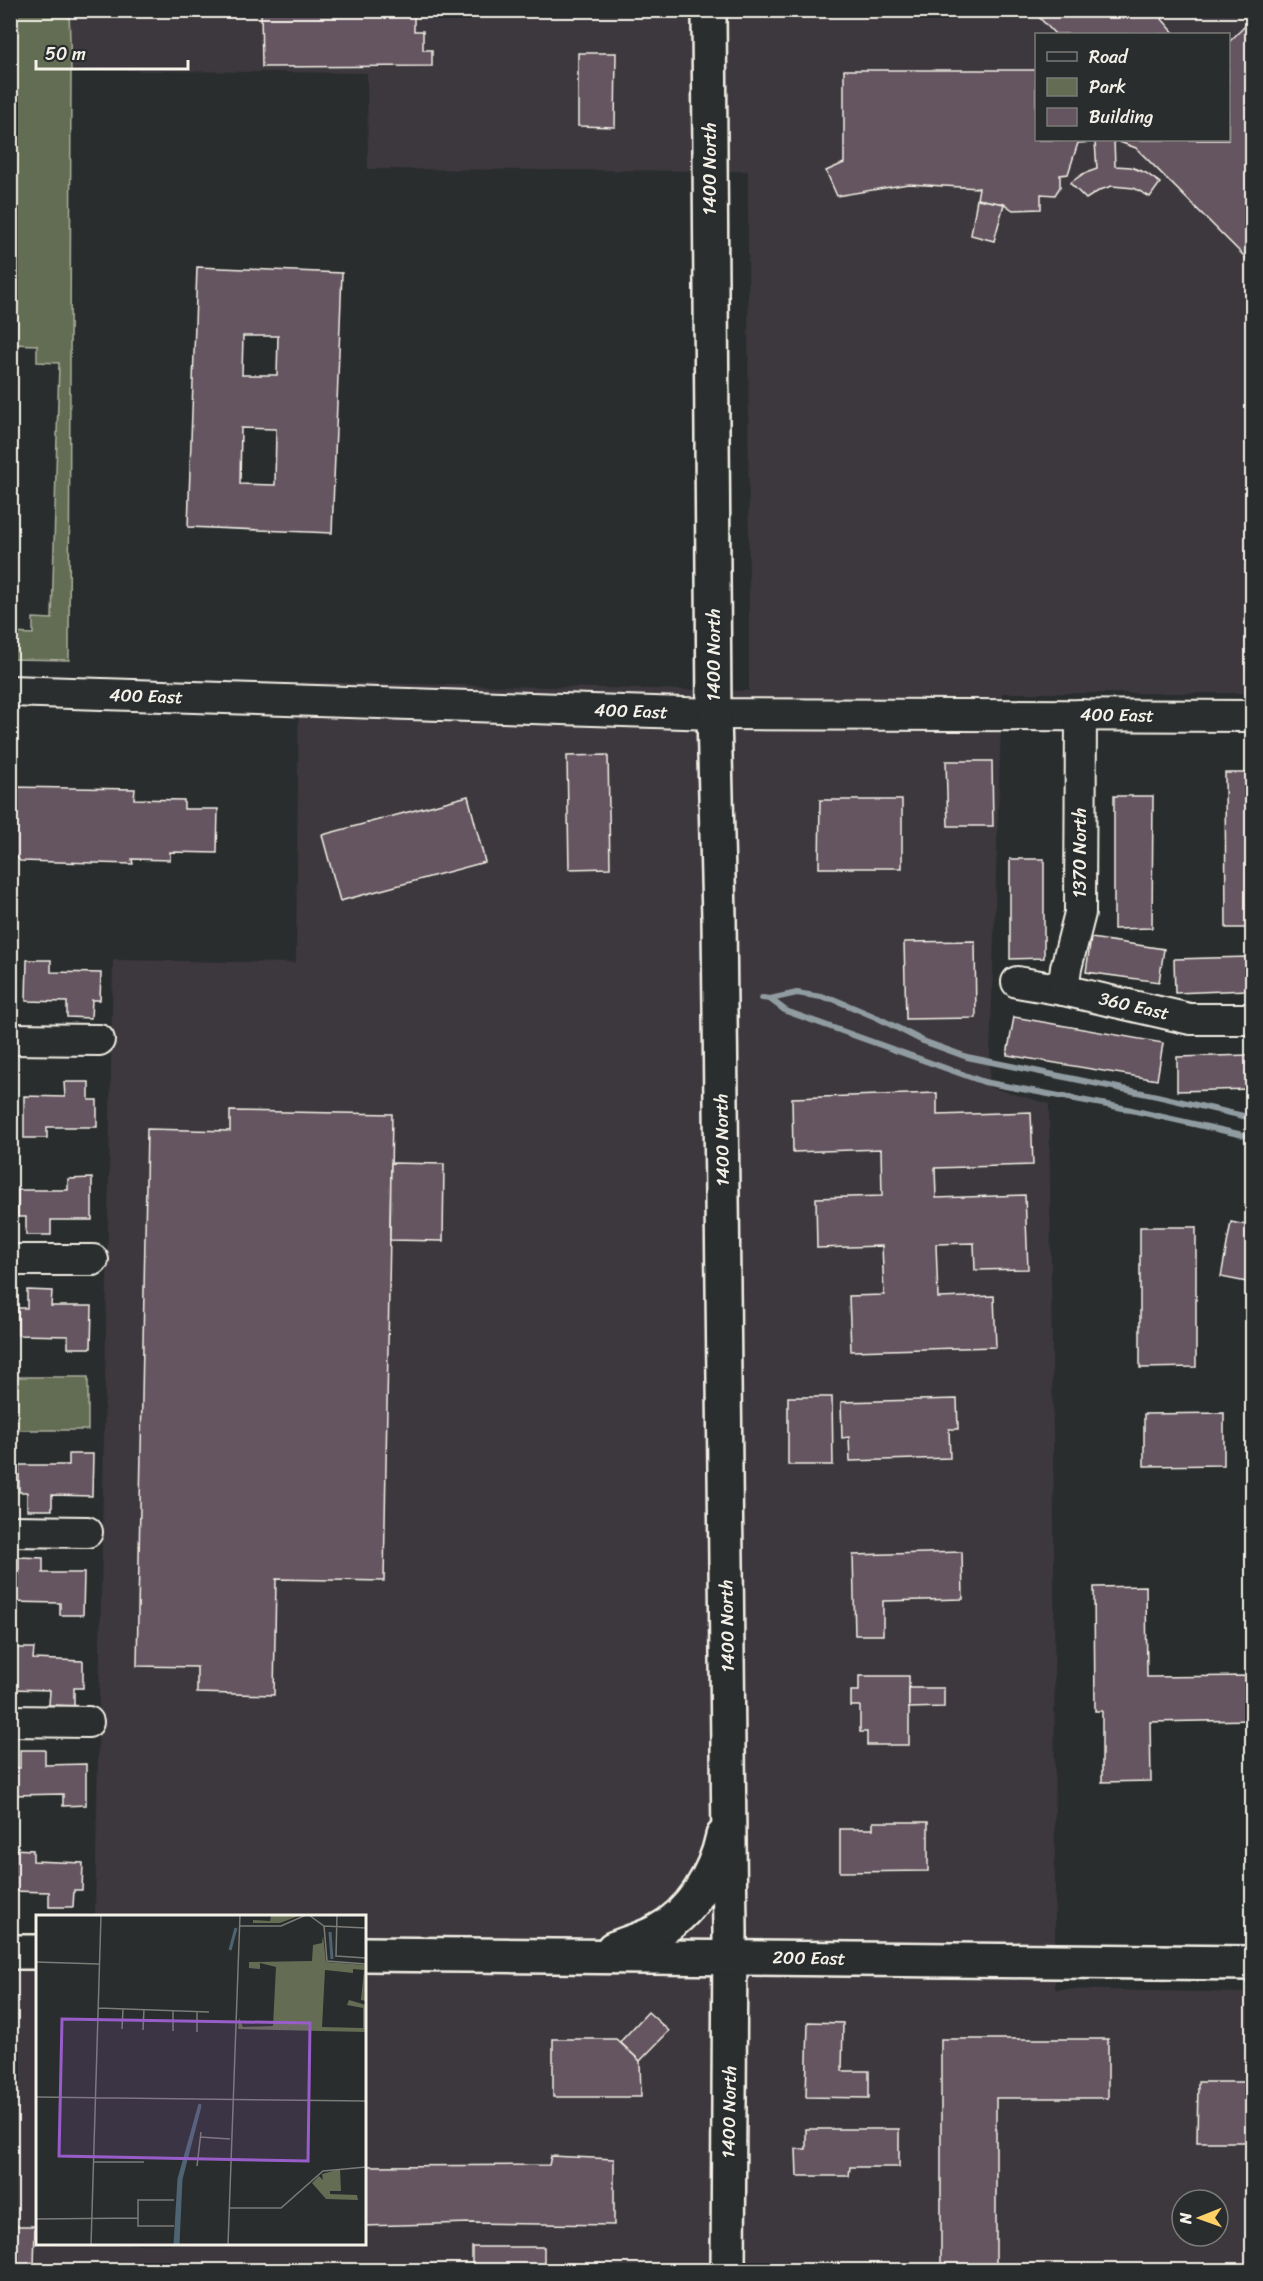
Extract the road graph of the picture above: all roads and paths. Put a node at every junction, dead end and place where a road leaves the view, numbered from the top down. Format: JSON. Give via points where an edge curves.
{"nodes":[{"id":1,"x":709,"y":10,"type":"edge"},
{"id":2,"x":10,"y":692,"type":"edge"},
{"id":3,"x":714,"y":714,"type":"junction"},
{"id":4,"x":1081,"y":715,"type":"junction"},
{"id":5,"x":1252,"y":716,"type":"edge"},
{"id":6,"x":1017,"y":982,"type":"dead end"},
{"id":7,"x":1063,"y":990,"type":"junction"},
{"id":8,"x":1252,"y":1019,"type":"edge"},
{"id":9,"x":10,"y":1039,"type":"edge"},
{"id":10,"x":99,"y":1040,"type":"dead end"},
{"id":11,"x":10,"y":1260,"type":"edge"},
{"id":12,"x":93,"y":1260,"type":"dead end"},
{"id":13,"x":10,"y":1531,"type":"edge"},
{"id":14,"x":87,"y":1532,"type":"dead end"},
{"id":15,"x":10,"y":1721,"type":"edge"},
{"id":16,"x":88,"y":1722,"type":"dead end"},
{"id":17,"x":729,"y":1808,"type":"junction"},
{"id":18,"x":10,"y":1952,"type":"edge"},
{"id":19,"x":36,"y":1952,"type":"edge"},
{"id":20,"x":366,"y":1954,"type":"edge"},
{"id":21,"x":594,"y":1956,"type":"junction"},
{"id":22,"x":730,"y":1957,"type":"junction"},
{"id":23,"x":1252,"y":1963,"type":"edge"},
{"id":24,"x":728,"y":2271,"type":"edge"}],
"edges":[{"from":1,"to":3,"type":"main road","name":"1400 North"},
{"from":2,"to":3,"type":"street","name":"400 East"},
{"from":3,"to":4,"type":"street","name":"400 East"},
{"from":3,"to":17,"type":"main road","name":"1400 North","via":[[720,929]]},
{"from":4,"to":5,"type":"street","name":"400 East"},
{"from":4,"to":7,"type":"street","name":"1370 North","via":[[1080,913]]},
{"from":6,"to":7,"type":"street","name":"360 East"},
{"from":7,"to":8,"type":"street","name":"360 East","via":[[1190,1019]]},
{"from":9,"to":10,"type":"street"},
{"from":11,"to":12,"type":"street"},
{"from":13,"to":14,"type":"street"},
{"from":15,"to":16,"type":"street"},
{"from":17,"to":21,"type":"main road","via":[[719,1855],[692,1904],[655,1932]]},
{"from":17,"to":22,"type":"main road","name":"1400 North"},
{"from":18,"to":19,"type":"main road"},
{"from":20,"to":21,"type":"main road","name":"200 East"},
{"from":21,"to":22,"type":"main road","name":"200 East"},
{"from":22,"to":23,"type":"main road","name":"200 East"},
{"from":22,"to":24,"type":"main road","name":"1400 North"}]}
